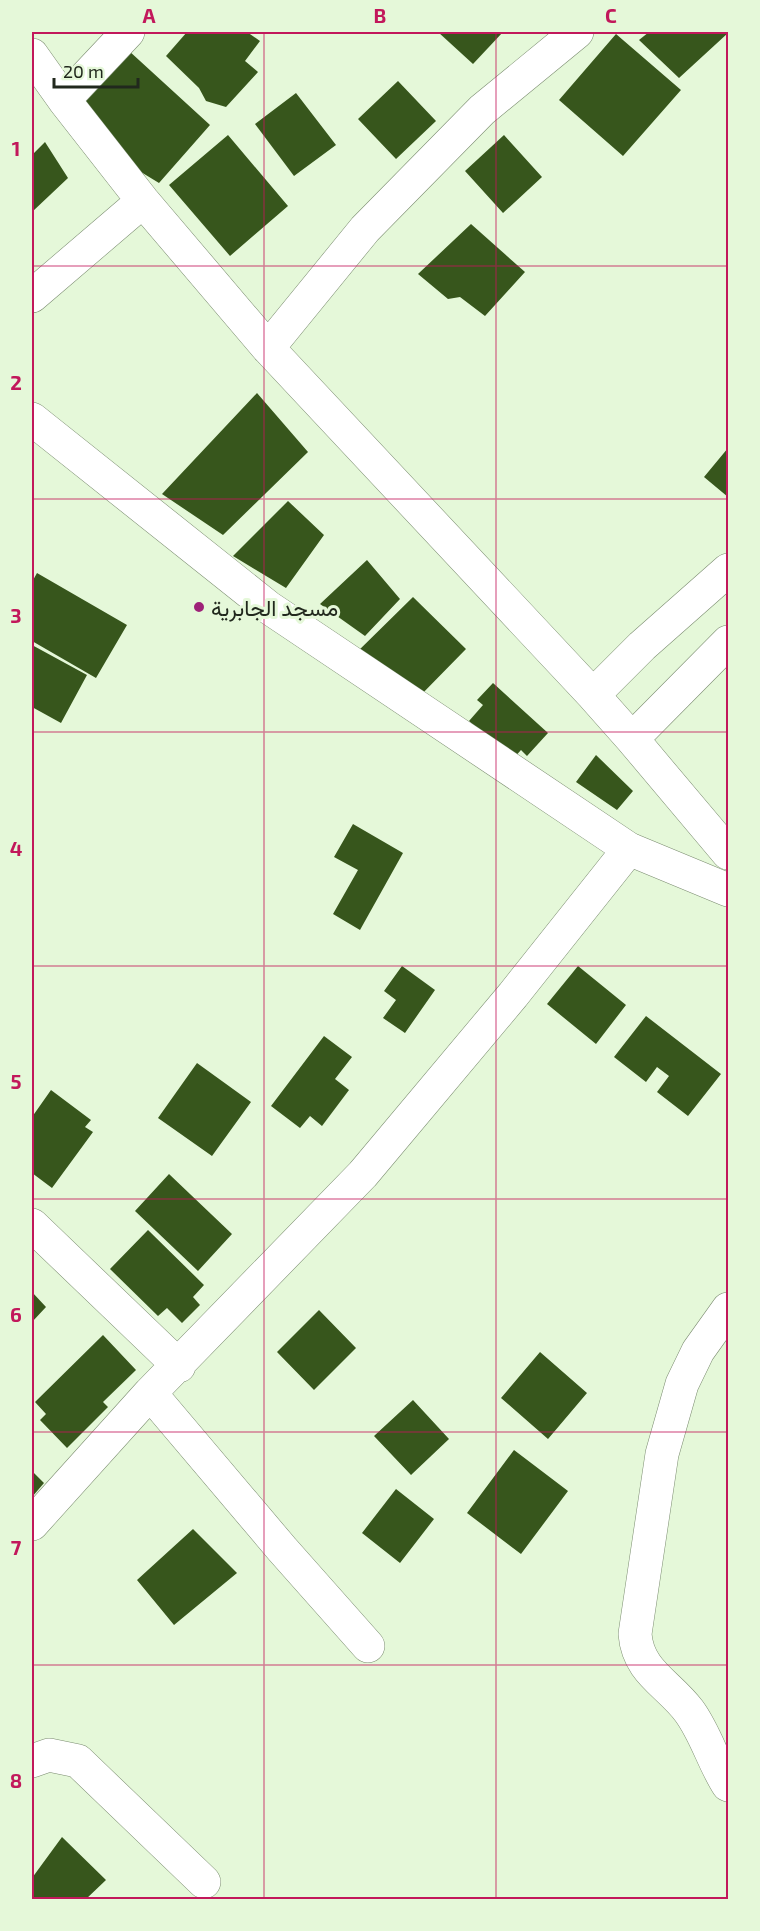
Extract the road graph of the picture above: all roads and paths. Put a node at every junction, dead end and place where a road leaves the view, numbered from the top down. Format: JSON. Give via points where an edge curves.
{"nodes":[{"id":1,"x":128,"y":32,"type":"edge"},
{"id":2,"x":577,"y":32,"type":"edge"},
{"id":3,"x":32,"y":55,"type":"edge"},
{"id":4,"x":64,"y":100,"type":"junction"},
{"id":5,"x":143,"y":201,"type":"junction"},
{"id":6,"x":32,"y":296,"type":"edge"},
{"id":7,"x":268,"y":348,"type":"junction"},
{"id":8,"x":32,"y":419,"type":"edge"},
{"id":9,"x":729,"y":570,"type":"edge"},
{"id":10,"x":729,"y":642,"type":"edge"},
{"id":11,"x":593,"y":695,"type":"junction"},
{"id":12,"x":632,"y":739,"type":"junction"},
{"id":13,"x":629,"y":849,"type":"junction"},
{"id":14,"x":729,"y":853,"type":"edge"},
{"id":15,"x":729,"y":890,"type":"edge"},
{"id":16,"x":32,"y":1225,"type":"edge"},
{"id":17,"x":729,"y":1309,"type":"edge"},
{"id":18,"x":179,"y":1366,"type":"junction"},
{"id":19,"x":150,"y":1393,"type":"junction"},
{"id":20,"x":32,"y":1524,"type":"edge"},
{"id":21,"x":368,"y":1646,"type":"dead end"},
{"id":22,"x":32,"y":1761,"type":"edge"},
{"id":23,"x":729,"y":1785,"type":"edge"},
{"id":24,"x":204,"y":1882,"type":"dead end"}],
"edges":[{"from":1,"to":4,"type":"street"},
{"from":2,"to":7,"type":"street","via":[[482,110],[374,220]]},
{"from":3,"to":4,"type":"street"},
{"from":4,"to":5,"type":"street"},
{"from":5,"to":6,"type":"street"},
{"from":5,"to":7,"type":"street"},
{"from":7,"to":11,"type":"street"},
{"from":8,"to":13,"type":"street","via":[[268,607]]},
{"from":9,"to":11,"type":"street"},
{"from":10,"to":12,"type":"street"},
{"from":11,"to":12,"type":"street"},
{"from":12,"to":14,"type":"street"},
{"from":13,"to":15,"type":"street"},
{"from":13,"to":18,"type":"street","via":[[363,1174]]},
{"from":16,"to":18,"type":"street"},
{"from":17,"to":23,"type":"street","via":[[698,1351],[682,1384],[662,1454],[635,1634],[641,1660],[688,1710]]},
{"from":18,"to":19,"type":"street"},
{"from":19,"to":20,"type":"street"},
{"from":19,"to":21,"type":"street"},
{"from":22,"to":24,"type":"street","via":[[49,1755],[78,1761]]}]}
